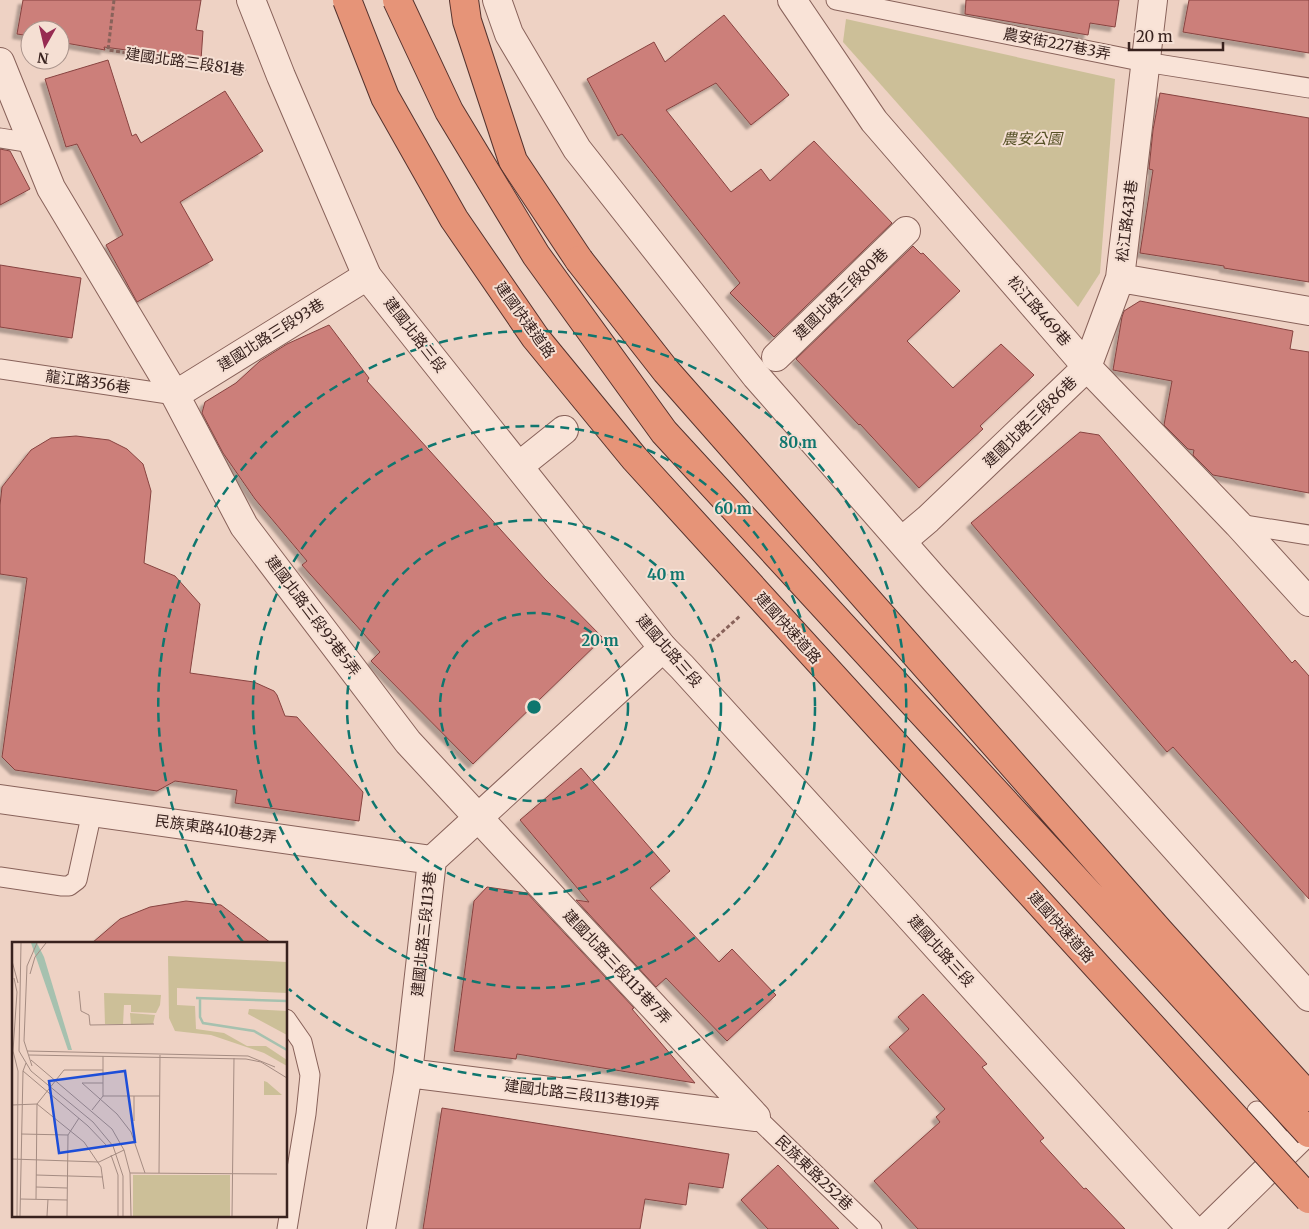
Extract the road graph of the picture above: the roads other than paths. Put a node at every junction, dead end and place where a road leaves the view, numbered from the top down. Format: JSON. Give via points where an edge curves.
{"nodes":[{"id":1,"x":251,"y":0,"type":"edge"},
{"id":2,"x":347,"y":0,"type":"edge"},
{"id":3,"x":397,"y":0,"type":"edge"},
{"id":4,"x":464,"y":0,"type":"edge"},
{"id":5,"x":497,"y":0,"type":"edge"},
{"id":6,"x":792,"y":0,"type":"edge"},
{"id":7,"x":836,"y":0,"type":"edge"},
{"id":8,"x":1153,"y":0,"type":"edge"},
{"id":9,"x":0,"y":62,"type":"edge"},
{"id":10,"x":1145,"y":62,"type":"junction"},
{"id":11,"x":1309,"y":88,"type":"edge"},
{"id":12,"x":0,"y":138,"type":"edge"},
{"id":13,"x":32,"y":143,"type":"junction"},
{"id":14,"x":906,"y":231,"type":"dead end"},
{"id":15,"x":367,"y":276,"type":"junction"},
{"id":16,"x":1120,"y":278,"type":"junction"},
{"id":17,"x":1309,"y":312,"type":"edge"},
{"id":18,"x":776,"y":357,"type":"dead end"},
{"id":19,"x":1087,"y":367,"type":"junction"},
{"id":20,"x":0,"y":368,"type":"edge"},
{"id":21,"x":175,"y":394,"type":"junction"},
{"id":22,"x":564,"y":430,"type":"dead end"},
{"id":23,"x":519,"y":466,"type":"junction"},
{"id":24,"x":1238,"y":524,"type":"junction"},
{"id":25,"x":1309,"y":535,"type":"edge"},
{"id":26,"x":902,"y":541,"type":"junction"},
{"id":27,"x":1309,"y":602,"type":"edge"},
{"id":28,"x":663,"y":648,"type":"junction"},
{"id":29,"x":0,"y":799,"type":"edge"},
{"id":30,"x":92,"y":812,"type":"junction"},
{"id":31,"x":478,"y":817,"type":"junction"},
{"id":32,"x":432,"y":860,"type":"junction"},
{"id":33,"x":0,"y":877,"type":"edge"},
{"id":34,"x":1309,"y":997,"type":"edge"},
{"id":35,"x":288,"y":1022,"type":"edge"},
{"id":36,"x":408,"y":1073,"type":"junction"},
{"id":37,"x":1309,"y":1097,"type":"edge"},
{"id":38,"x":1257,"y":1111,"type":"dead end"},
{"id":39,"x":756,"y":1116,"type":"junction"},
{"id":40,"x":1309,"y":1129,"type":"edge"},
{"id":41,"x":1299,"y":1141,"type":"edge"},
{"id":42,"x":1309,"y":1199,"type":"edge"},
{"id":43,"x":288,"y":1208,"type":"edge"},
{"id":44,"x":381,"y":1229,"type":"edge"},
{"id":45,"x":872,"y":1229,"type":"edge"},
{"id":46,"x":1192,"y":1229,"type":"edge"},
{"id":47,"x":1207,"y":1229,"type":"edge"}],
"edges":[{"from":1,"to":15,"type":"street","name":"建國北路三段"},
{"from":2,"to":42,"type":"highway","name":"建國快速道路","bridge":true,"via":[[385,97],[454,219],[535,337],[634,459]]},
{"from":3,"to":41,"type":"highway","bridge":true,"via":[[449,111],[536,255],[664,432]]},
{"from":4,"to":37,"type":"highway","bridge":true,"via":[[467,21],[513,161],[579,260],[672,378]]},
{"from":5,"to":26,"type":"street","via":[[509,34],[577,149],[756,376]]},
{"from":6,"to":19,"type":"street","name":"松江路469巷","via":[[874,121]]},
{"from":7,"to":10,"type":"lane","name":"農安街227巷3弄"},
{"from":8,"to":10,"type":"street","name":"松江路431巷"},
{"from":9,"to":13,"type":"street","name":"建國北路三段93巷5弄"},
{"from":10,"to":11,"type":"lane","name":"農安街227巷3弄"},
{"from":10,"to":16,"type":"street","name":"松江路431巷"},
{"from":12,"to":13,"type":"lane"},
{"from":13,"to":21,"type":"street","name":"建國北路三段93巷5弄","via":[[51,188]]},
{"from":14,"to":18,"type":"street","name":"建國北路三段80巷"},
{"from":15,"to":21,"type":"street","name":"建國北路三段93巷"},
{"from":15,"to":23,"type":"street","name":"建國北路三段"},
{"from":16,"to":17,"type":"street","name":"松江路431巷"},
{"from":16,"to":19,"type":"street","name":"建國北路三段86巷"},
{"from":19,"to":24,"type":"street","name":"松江路469巷"},
{"from":19,"to":26,"type":"street","name":"建國北路三段86巷"},
{"from":20,"to":21,"type":"lane","name":"龍江路356巷"},
{"from":21,"to":31,"type":"street","name":"建國北路三段93巷5弄","via":[[244,526],[408,742]]},
{"from":22,"to":23,"type":"street"},
{"from":23,"to":28,"type":"street","name":"建國北路三段"},
{"from":24,"to":25,"type":"lane"},
{"from":24,"to":27,"type":"street","name":"松江路469巷"},
{"from":26,"to":34,"type":"street"},
{"from":28,"to":31,"type":"street","name":"建國北路三段113巷"},
{"from":28,"to":46,"type":"street","name":"建國北路三段"},
{"from":29,"to":30,"type":"street","name":"民族東路410巷2弄"},
{"from":30,"to":32,"type":"street","name":"民族東路410巷2弄"},
{"from":30,"to":33,"type":"lane","via":[[77,880],[72,884],[62,886]]},
{"from":31,"to":32,"type":"street","name":"建國北路三段113巷"},
{"from":31,"to":39,"type":"street","name":"建國北路三段113巷7弄"},
{"from":32,"to":36,"type":"street","name":"建國北路三段113巷"},
{"from":35,"to":43,"type":"lane","via":[[302,1042],[310,1075]]},
{"from":36,"to":39,"type":"street","name":"建國北路三段113巷19弄"},
{"from":36,"to":44,"type":"street","name":"建國北路三段113巷"},
{"from":38,"to":41,"type":"lane"},
{"from":39,"to":45,"type":"lane","name":"民族東路252巷"},
{"from":40,"to":41,"type":"street"},
{"from":41,"to":47,"type":"street"}]}
